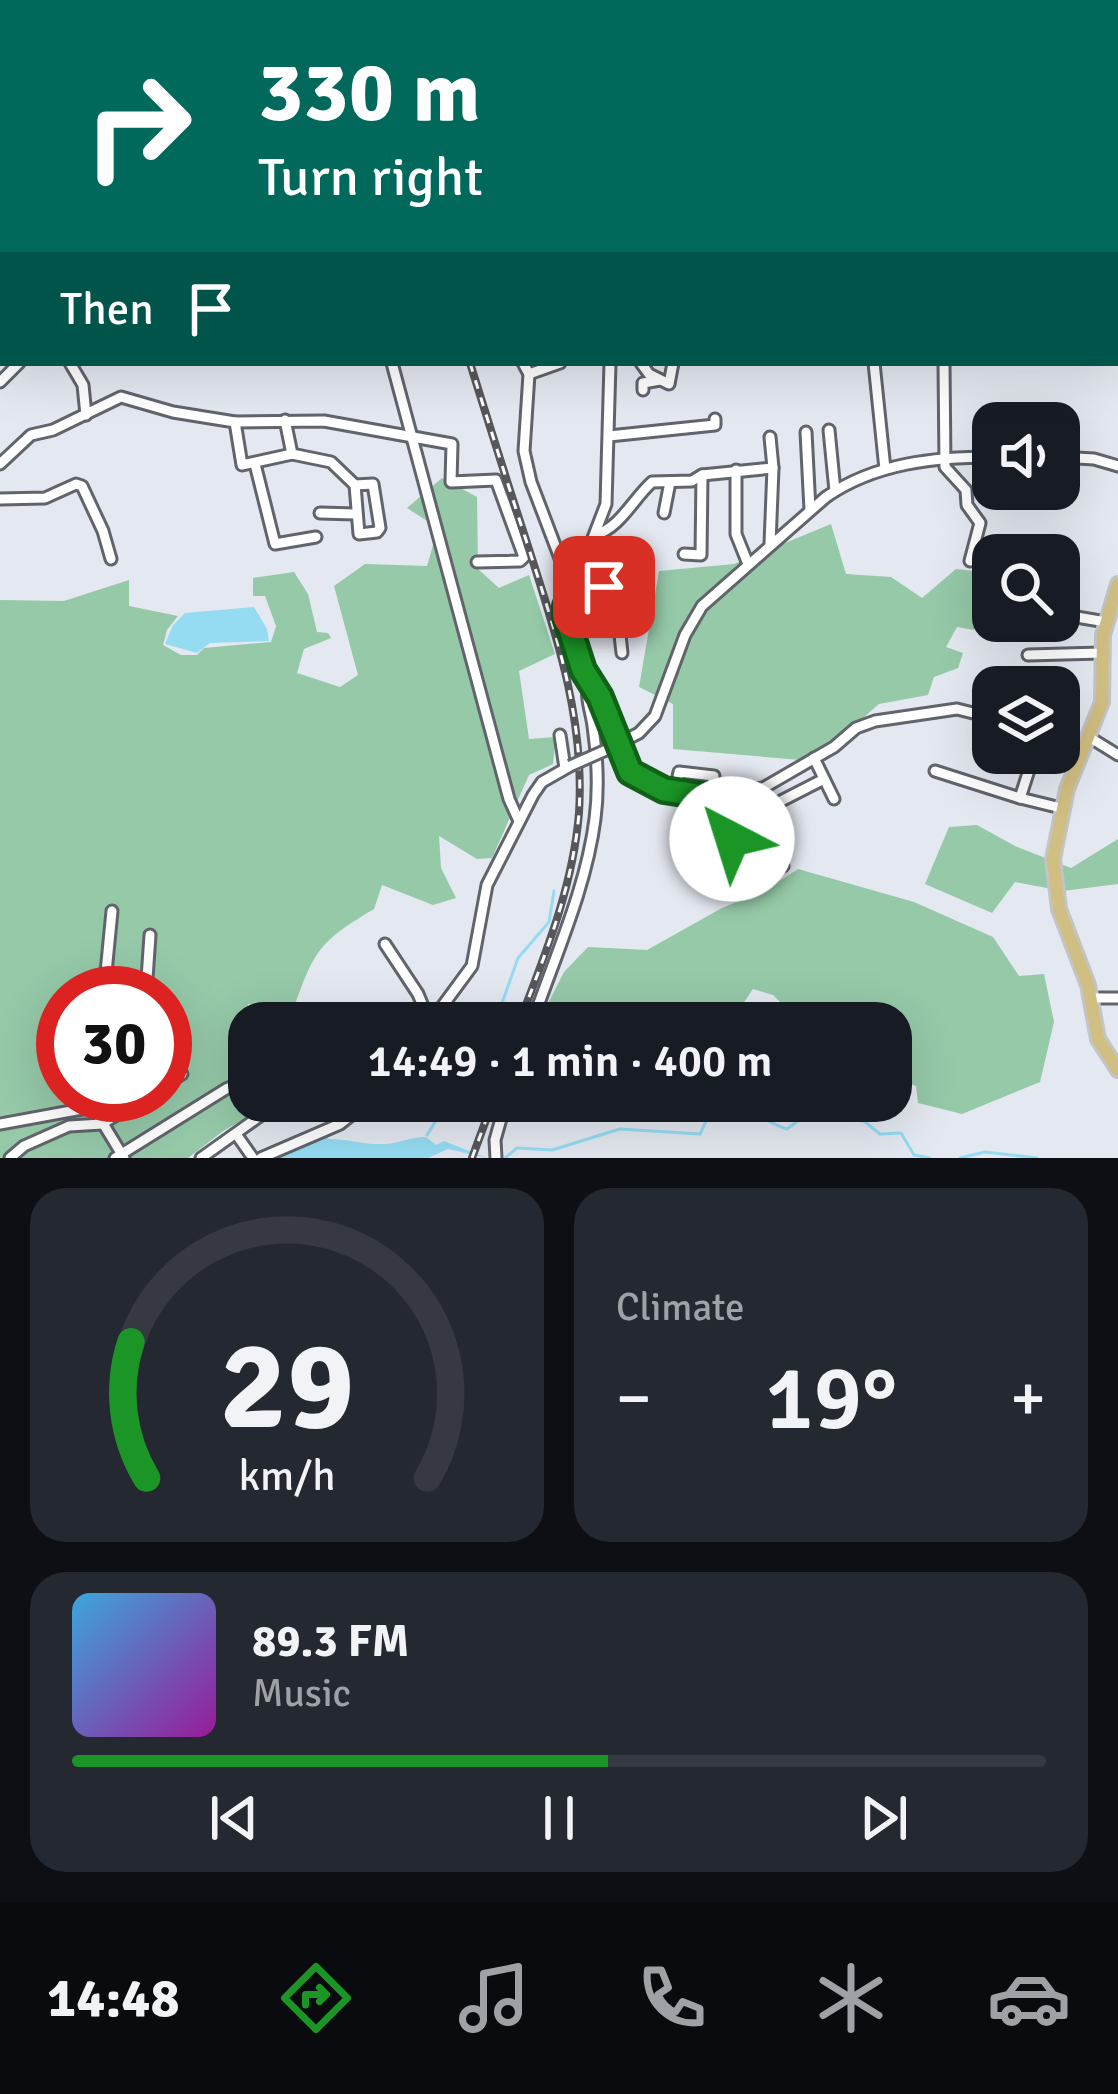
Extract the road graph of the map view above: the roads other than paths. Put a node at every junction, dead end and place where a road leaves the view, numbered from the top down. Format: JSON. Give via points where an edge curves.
{"nodes":[{"id":1,"x":72,"y":366,"type":"edge"},
{"id":2,"x":393,"y":366,"type":"edge"},
{"id":3,"x":610,"y":366,"type":"edge"},
{"id":4,"x":643,"y":366,"type":"edge"},
{"id":5,"x":672,"y":366,"type":"edge"},
{"id":6,"x":874,"y":366,"type":"edge"},
{"id":7,"x":944,"y":366,"type":"edge"},
{"id":8,"x":526,"y":369,"type":"edge"},
{"id":9,"x":660,"y":380,"type":"junction"},
{"id":10,"x":643,"y":390,"type":"dead end"},
{"id":11,"x":86,"y":415,"type":"junction"},
{"id":12,"x":715,"y":419,"type":"dead end"},
{"id":13,"x":286,"y":420,"type":"junction"},
{"id":14,"x":236,"y":422,"type":"junction"},
{"id":15,"x":829,"y":430,"type":"dead end"},
{"id":16,"x":806,"y":433,"type":"dead end"},
{"id":17,"x":609,"y":436,"type":"junction"},
{"id":18,"x":411,"y":437,"type":"junction"},
{"id":19,"x":770,"y":437,"type":"dead end"},
{"id":20,"x":292,"y":454,"type":"junction"},
{"id":21,"x":972,"y":458,"type":"edge"},
{"id":22,"x":1080,"y":458,"type":"edge"},
{"id":23,"x":947,"y":459,"type":"junction"},
{"id":24,"x":0,"y":464,"type":"edge"},
{"id":25,"x":255,"y":464,"type":"junction"},
{"id":26,"x":1118,"y":466,"type":"edge"},
{"id":27,"x":773,"y":467,"type":"junction"},
{"id":28,"x":885,"y":469,"type":"junction"},
{"id":29,"x":736,"y":470,"type":"junction"},
{"id":30,"x":702,"y":475,"type":"junction"},
{"id":31,"x":670,"y":482,"type":"junction"},
{"id":32,"x":355,"y":485,"type":"junction"},
{"id":33,"x":835,"y":491,"type":"junction"},
{"id":34,"x":0,"y":499,"type":"edge"},
{"id":35,"x":810,"y":510,"type":"junction"},
{"id":36,"x":320,"y":513,"type":"dead end"},
{"id":37,"x":664,"y":513,"type":"dead end"},
{"id":38,"x":356,"y":514,"type":"junction"},
{"id":39,"x":595,"y":535,"type":"junction"},
{"id":40,"x":316,"y":537,"type":"dead end"},
{"id":41,"x":770,"y":544,"type":"junction"},
{"id":42,"x":685,"y":554,"type":"dead end"},
{"id":43,"x":111,"y":559,"type":"dead end"},
{"id":44,"x":970,"y":561,"type":"dead end"},
{"id":45,"x":477,"y":562,"type":"dead end"},
{"id":46,"x":748,"y":564,"type":"junction"},
{"id":47,"x":1118,"y":584,"type":"edge"},
{"id":48,"x":578,"y":586,"type":"junction"},
{"id":49,"x":568,"y":604,"type":"junction"},
{"id":50,"x":1080,"y":618,"type":"edge"},
{"id":51,"x":1106,"y":622,"type":"junction"},
{"id":52,"x":622,"y":653,"type":"dead end"},
{"id":53,"x":1101,"y":653,"type":"junction"},
{"id":54,"x":1028,"y":655,"type":"dead end"},
{"id":55,"x":590,"y":681,"type":"junction"},
{"id":56,"x":972,"y":713,"type":"edge"},
{"id":57,"x":560,"y":735,"type":"dead end"},
{"id":58,"x":1080,"y":741,"type":"edge"},
{"id":59,"x":1087,"y":742,"type":"junction"},
{"id":60,"x":619,"y":743,"type":"junction"},
{"id":61,"x":1118,"y":755,"type":"edge"},
{"id":62,"x":814,"y":758,"type":"junction"},
{"id":63,"x":568,"y":767,"type":"junction"},
{"id":64,"x":934,"y":771,"type":"dead end"},
{"id":65,"x":1028,"y":774,"type":"edge"},
{"id":66,"x":824,"y":778,"type":"junction"},
{"id":67,"x":675,"y":793,"type":"junction"},
{"id":68,"x":710,"y":797,"type":"junction"},
{"id":69,"x":1020,"y":798,"type":"junction"},
{"id":70,"x":834,"y":799,"type":"dead end"},
{"id":71,"x":782,"y":801,"type":"dead end"},
{"id":72,"x":1061,"y":808,"type":"junction"},
{"id":73,"x":519,"y":821,"type":"junction"},
{"id":74,"x":783,"y":866,"type":"dead end"},
{"id":75,"x":112,"y":911,"type":"dead end"},
{"id":76,"x":150,"y":935,"type":"dead end"},
{"id":77,"x":385,"y":944,"type":"dead end"},
{"id":78,"x":107,"y":966,"type":"edge"},
{"id":79,"x":148,"y":966,"type":"edge"},
{"id":80,"x":1091,"y":998,"type":"junction"},
{"id":81,"x":1118,"y":998,"type":"edge"},
{"id":82,"x":421,"y":1002,"type":"edge"},
{"id":83,"x":445,"y":1002,"type":"edge"},
{"id":84,"x":539,"y":1002,"type":"edge"},
{"id":85,"x":1118,"y":1070,"type":"edge"},
{"id":86,"x":228,"y":1088,"type":"edge"},
{"id":87,"x":36,"y":1115,"type":"edge"},
{"id":88,"x":105,"y":1122,"type":"edge"},
{"id":89,"x":251,"y":1122,"type":"edge"},
{"id":90,"x":343,"y":1122,"type":"edge"},
{"id":91,"x":502,"y":1122,"type":"edge"},
{"id":92,"x":0,"y":1124,"type":"edge"},
{"id":93,"x":102,"y":1124,"type":"junction"},
{"id":94,"x":236,"y":1134,"type":"junction"},
{"id":95,"x":495,"y":1156,"type":"edge"},
{"id":96,"x":120,"y":1157,"type":"edge"},
{"id":97,"x":10,"y":1158,"type":"edge"},
{"id":98,"x":201,"y":1158,"type":"edge"},
{"id":99,"x":257,"y":1158,"type":"edge"}],
"edges":[{"from":1,"to":11,"type":"street"},
{"from":2,"to":18,"type":"street"},
{"from":3,"to":17,"type":"street"},
{"from":4,"to":9,"type":"street"},
{"from":5,"to":9,"type":"street","via":[[669,384]]},
{"from":6,"to":28,"type":"street"},
{"from":7,"to":23,"type":"street"},
{"from":8,"to":49,"type":"street","via":[[524,451]]},
{"from":9,"to":10,"type":"street","via":[[643,383]]},
{"from":11,"to":14,"type":"street","via":[[121,397]]},
{"from":11,"to":24,"type":"street","via":[[31,435]]},
{"from":12,"to":17,"type":"street"},
{"from":13,"to":14,"type":"street"},
{"from":13,"to":18,"type":"street"},
{"from":13,"to":20,"type":"street"},
{"from":14,"to":25,"type":"street","via":[[239,463]]},
{"from":15,"to":33,"type":"street"},
{"from":16,"to":35,"type":"street"},
{"from":17,"to":39,"type":"street","via":[[607,499]]},
{"from":18,"to":45,"type":"street","via":[[452,444],[451,482],[496,480],[524,557]]},
{"from":18,"to":73,"type":"street"},
{"from":19,"to":27,"type":"street"},
{"from":20,"to":25,"type":"street"},
{"from":20,"to":32,"type":"street","via":[[331,462]]},
{"from":21,"to":23,"type":"street"},
{"from":22,"to":26,"type":"street"},
{"from":23,"to":28,"type":"street"},
{"from":23,"to":44,"type":"street","via":[[949,476],[966,490],[980,523]]},
{"from":25,"to":40,"type":"street","via":[[275,544]]},
{"from":27,"to":29,"type":"street"},
{"from":27,"to":41,"type":"street"},
{"from":28,"to":33,"type":"street"},
{"from":29,"to":30,"type":"street"},
{"from":29,"to":46,"type":"street","via":[[736,533]]},
{"from":30,"to":31,"type":"street"},
{"from":30,"to":42,"type":"street","via":[[701,555]]},
{"from":31,"to":37,"type":"street"},
{"from":31,"to":39,"type":"street","via":[[647,486],[611,529]]},
{"from":32,"to":38,"type":"street"},
{"from":32,"to":38,"type":"street","via":[[373,484],[380,528],[359,534]]},
{"from":33,"to":35,"type":"street"},
{"from":34,"to":43,"type":"street","via":[[45,498],[82,486]]},
{"from":35,"to":41,"type":"street"},
{"from":36,"to":38,"type":"street"},
{"from":39,"to":48,"type":"street"},
{"from":41,"to":46,"type":"street"},
{"from":46,"to":60,"type":"street","via":[[692,620],[655,716]]},
{"from":47,"to":51,"type":"main road"},
{"from":48,"to":49,"type":"street"},
{"from":48,"to":52,"type":"street","via":[[630,589]]},
{"from":49,"to":55,"type":"street"},
{"from":50,"to":51,"type":"street"},
{"from":51,"to":53,"type":"main road"},
{"from":53,"to":54,"type":"street"},
{"from":53,"to":59,"type":"main road","via":[[1104,692]]},
{"from":55,"to":60,"type":"street"},
{"from":55,"to":84,"type":"street","via":[[593,834]]},
{"from":56,"to":62,"type":"street","via":[[875,721]]},
{"from":57,"to":63,"type":"street"},
{"from":58,"to":59,"type":"street"},
{"from":59,"to":61,"type":"street"},
{"from":59,"to":72,"type":"main road"},
{"from":60,"to":63,"type":"street","bridge":true},
{"from":60,"to":67,"type":"street","via":[[630,772]]},
{"from":62,"to":66,"type":"street"},
{"from":62,"to":68,"type":"street","via":[[763,788]]},
{"from":63,"to":73,"type":"street","via":[[542,782]]},
{"from":64,"to":69,"type":"street"},
{"from":65,"to":69,"type":"street"},
{"from":66,"to":70,"type":"street"},
{"from":66,"to":71,"type":"street"},
{"from":67,"to":68,"type":"street"},
{"from":67,"to":68,"type":"street","via":[[679,772],[714,776]]},
{"from":68,"to":74,"type":"street","via":[[742,852]]},
{"from":69,"to":72,"type":"street"},
{"from":72,"to":80,"type":"main road","via":[[1055,887]]},
{"from":73,"to":83,"type":"street","via":[[485,891],[472,966]]},
{"from":75,"to":78,"type":"street"},
{"from":76,"to":79,"type":"street"},
{"from":77,"to":82,"type":"street"},
{"from":80,"to":81,"type":"street"},
{"from":80,"to":85,"type":"main road","via":[[1097,1039]]},
{"from":86,"to":96,"type":"street"},
{"from":87,"to":92,"type":"street"},
{"from":88,"to":93,"type":"street"},
{"from":89,"to":94,"type":"street"},
{"from":90,"to":99,"type":"street"},
{"from":91,"to":95,"type":"street"},
{"from":93,"to":96,"type":"street"},
{"from":93,"to":97,"type":"street","via":[[69,1126]]},
{"from":94,"to":98,"type":"street"},
{"from":94,"to":99,"type":"street"}]}
